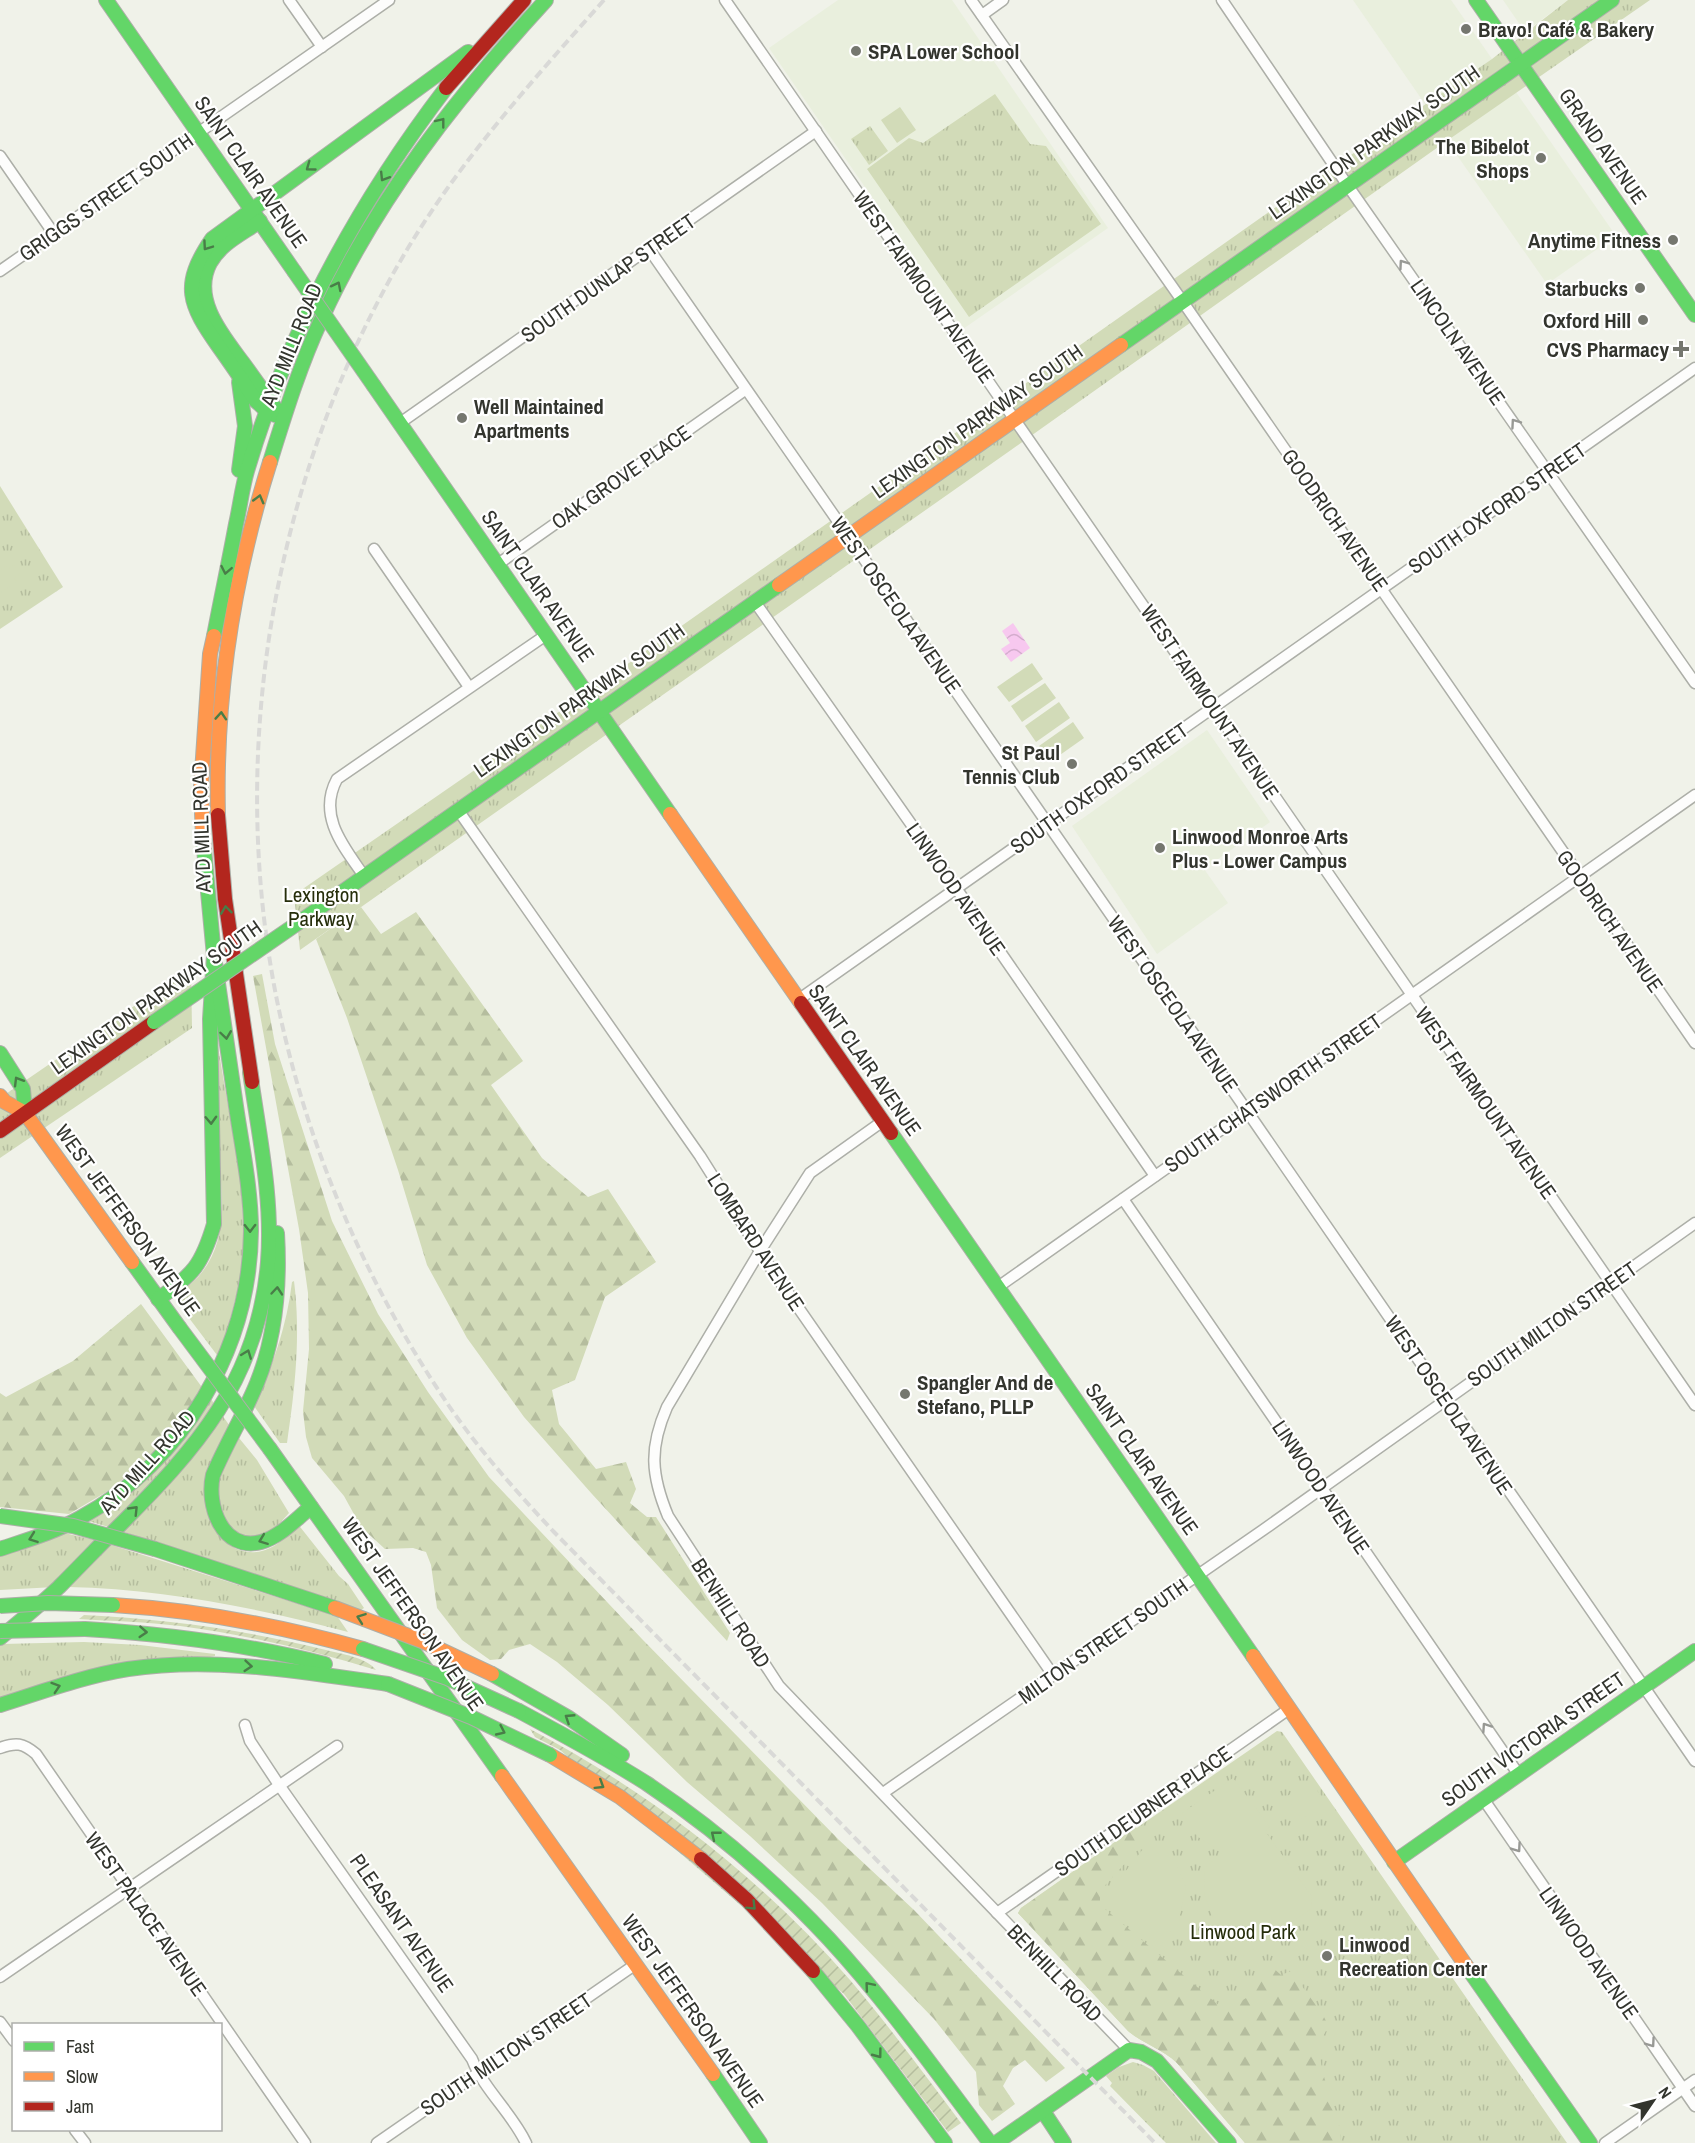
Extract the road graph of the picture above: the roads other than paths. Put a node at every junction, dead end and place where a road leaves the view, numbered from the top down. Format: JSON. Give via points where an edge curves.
{"nodes":[{"id":1,"x":106,"y":0,"type":"edge"},
{"id":2,"x":289,"y":0,"type":"edge"},
{"id":3,"x":389,"y":0,"type":"edge"},
{"id":4,"x":524,"y":0,"type":"edge"},
{"id":5,"x":546,"y":0,"type":"edge"},
{"id":6,"x":725,"y":0,"type":"edge"},
{"id":7,"x":971,"y":0,"type":"edge"},
{"id":8,"x":1003,"y":0,"type":"edge"},
{"id":9,"x":1222,"y":0,"type":"edge"},
{"id":10,"x":1476,"y":0,"type":"edge"},
{"id":11,"x":1612,"y":0,"type":"edge"},
{"id":12,"x":982,"y":15,"type":"junction"},
{"id":13,"x":493,"y":34,"type":"junction"},
{"id":14,"x":322,"y":47,"type":"junction"},
{"id":15,"x":1521,"y":64,"type":"junction"},
{"id":16,"x":816,"y":131,"type":"junction"},
{"id":17,"x":198,"y":133,"type":"junction"},
{"id":18,"x":0,"y":156,"type":"edge"},
{"id":19,"x":1348,"y":186,"type":"junction"},
{"id":20,"x":256,"y":215,"type":"junction"},
{"id":21,"x":54,"y":234,"type":"junction"},
{"id":22,"x":649,"y":249,"type":"junction"},
{"id":23,"x":0,"y":271,"type":"edge"},
{"id":24,"x":1183,"y":302,"type":"junction"},
{"id":25,"x":1695,"y":315,"type":"edge"},
{"id":26,"x":1695,"y":368,"type":"edge"},
{"id":27,"x":238,"y":376,"type":"junction"},
{"id":28,"x":745,"y":390,"type":"junction"},
{"id":29,"x":269,"y":407,"type":"junction"},
{"id":30,"x":283,"y":418,"type":"junction"},
{"id":31,"x":1016,"y":419,"type":"junction"},
{"id":32,"x":400,"y":423,"type":"junction"},
{"id":33,"x":1549,"y":471,"type":"junction"},
{"id":34,"x":849,"y":536,"type":"junction"},
{"id":35,"x":231,"y":545,"type":"junction"},
{"id":36,"x":374,"y":549,"type":"dead end"},
{"id":37,"x":498,"y":564,"type":"junction"},
{"id":38,"x":1382,"y":588,"type":"junction"},
{"id":39,"x":755,"y":603,"type":"junction"},
{"id":40,"x":546,"y":635,"type":"junction"},
{"id":41,"x":1695,"y":683,"type":"edge"},
{"id":42,"x":469,"y":687,"type":"junction"},
{"id":43,"x":1213,"y":707,"type":"junction"},
{"id":44,"x":599,"y":713,"type":"junction"},
{"id":45,"x":1695,"y":795,"type":"edge"},
{"id":46,"x":458,"y":810,"type":"junction"},
{"id":47,"x":1048,"y":824,"type":"junction"},
{"id":48,"x":364,"y":876,"type":"junction"},
{"id":49,"x":1579,"y":877,"type":"junction"},
{"id":50,"x":957,"y":888,"type":"junction"},
{"id":51,"x":214,"y":956,"type":"junction"},
{"id":52,"x":1412,"y":995,"type":"junction"},
{"id":53,"x":798,"y":1000,"type":"junction"},
{"id":54,"x":1695,"y":1043,"type":"edge"},
{"id":55,"x":0,"y":1053,"type":"edge"},
{"id":56,"x":250,"y":1072,"type":"junction"},
{"id":57,"x":0,"y":1096,"type":"edge"},
{"id":58,"x":1247,"y":1111,"type":"junction"},
{"id":59,"x":25,"y":1113,"type":"junction"},
{"id":60,"x":883,"y":1122,"type":"junction"},
{"id":61,"x":0,"y":1131,"type":"edge"},
{"id":62,"x":1155,"y":1176,"type":"junction"},
{"id":63,"x":1123,"y":1199,"type":"junction"},
{"id":64,"x":1695,"y":1223,"type":"edge"},
{"id":65,"x":760,"y":1251,"type":"junction"},
{"id":66,"x":1610,"y":1283,"type":"junction"},
{"id":67,"x":998,"y":1287,"type":"junction"},
{"id":68,"x":158,"y":1299,"type":"junction"},
{"id":69,"x":1446,"y":1400,"type":"junction"},
{"id":70,"x":1695,"y":1405,"type":"edge"},
{"id":71,"x":1322,"y":1488,"type":"junction"},
{"id":72,"x":311,"y":1507,"type":"junction"},
{"id":73,"x":0,"y":1516,"type":"edge"},
{"id":74,"x":0,"y":1549,"type":"edge"},
{"id":75,"x":1198,"y":1576,"type":"junction"},
{"id":76,"x":0,"y":1606,"type":"edge"},
{"id":77,"x":0,"y":1631,"type":"edge"},
{"id":78,"x":0,"y":1638,"type":"edge"},
{"id":79,"x":1695,"y":1651,"type":"edge"},
{"id":80,"x":1053,"y":1675,"type":"junction"},
{"id":81,"x":388,"y":1684,"type":"junction"},
{"id":82,"x":1644,"y":1687,"type":"junction"},
{"id":83,"x":0,"y":1705,"type":"edge"},
{"id":84,"x":1289,"y":1709,"type":"junction"},
{"id":85,"x":245,"y":1725,"type":"dead end"},
{"id":86,"x":337,"y":1746,"type":"dead end"},
{"id":87,"x":0,"y":1748,"type":"edge"},
{"id":88,"x":1695,"y":1761,"type":"edge"},
{"id":89,"x":1519,"y":1775,"type":"junction"},
{"id":90,"x":279,"y":1785,"type":"junction"},
{"id":91,"x":883,"y":1793,"type":"junction"},
{"id":92,"x":1484,"y":1800,"type":"junction"},
{"id":93,"x":696,"y":1820,"type":"junction"},
{"id":94,"x":1394,"y":1862,"type":"junction"},
{"id":95,"x":129,"y":1888,"type":"junction"},
{"id":96,"x":997,"y":1913,"type":"junction"},
{"id":97,"x":636,"y":1964,"type":"junction"},
{"id":98,"x":0,"y":1977,"type":"edge"},
{"id":99,"x":0,"y":2022,"type":"edge"},
{"id":100,"x":12,"y":2038,"type":"edge"},
{"id":101,"x":1129,"y":2050,"type":"junction"},
{"id":102,"x":477,"y":2073,"type":"junction"},
{"id":103,"x":1695,"y":2080,"type":"edge"},
{"id":104,"x":1683,"y":2089,"type":"junction"},
{"id":105,"x":1695,"y":2106,"type":"edge"},
{"id":106,"x":1043,"y":2111,"type":"junction"},
{"id":107,"x":76,"y":2131,"type":"edge"},
{"id":108,"x":942,"y":2139,"type":"edge"},
{"id":109,"x":85,"y":2143,"type":"edge"},
{"id":110,"x":305,"y":2143,"type":"edge"},
{"id":111,"x":377,"y":2143,"type":"edge"},
{"id":112,"x":526,"y":2143,"type":"edge"},
{"id":113,"x":760,"y":2143,"type":"edge"},
{"id":114,"x":990,"y":2143,"type":"edge"},
{"id":115,"x":996,"y":2143,"type":"edge"},
{"id":116,"x":1064,"y":2143,"type":"edge"},
{"id":117,"x":1228,"y":2143,"type":"edge"},
{"id":118,"x":1590,"y":2143,"type":"edge"},
{"id":119,"x":1605,"y":2143,"type":"edge"}],
"edges":[{"from":1,"to":17,"type":"main road","name":"SAINT CLAIR AVENUE"},
{"from":2,"to":14,"type":"street"},
{"from":3,"to":14,"type":"street","name":"GRIGGS STREET SOUTH"},
{"from":4,"to":13,"type":"main road","name":"AYD MILL ROAD"},
{"from":30,"to":5,"type":"main road","name":"AYD MILL ROAD","one_way":true,"via":[[325,311],[359,246],[419,150],[486,64]]},
{"from":6,"to":16,"type":"street","name":"WEST FAIRMOUNT AVENUE"},
{"from":7,"to":12,"type":"street","name":"GOODRICH AVENUE"},
{"from":8,"to":12,"type":"street"},
{"from":9,"to":19,"type":"street","name":"LINCOLN AVENUE"},
{"from":10,"to":15,"type":"main road","name":"GRAND AVENUE"},
{"from":11,"to":15,"type":"main road","name":"LEXINGTON PARKWAY SOUTH"},
{"from":12,"to":24,"type":"street","name":"GOODRICH AVENUE"},
{"from":13,"to":20,"type":"main road","one_way":true},
{"from":13,"to":29,"type":"main road","name":"AYD MILL ROAD","one_way":true,"via":[[407,139],[341,246]]},
{"from":14,"to":17,"type":"street","name":"GRIGGS STREET SOUTH"},
{"from":15,"to":19,"type":"main road","name":"LEXINGTON PARKWAY SOUTH"},
{"from":15,"to":25,"type":"main road","name":"GRAND AVENUE"},
{"from":16,"to":22,"type":"street","name":"SOUTH DUNLAP STREET"},
{"from":16,"to":31,"type":"street","name":"WEST FAIRMOUNT AVENUE"},
{"from":17,"to":20,"type":"main road","name":"SAINT CLAIR AVENUE"},
{"from":17,"to":21,"type":"street","name":"GRIGGS STREET SOUTH"},
{"from":18,"to":21,"type":"street"},
{"from":19,"to":24,"type":"main road","name":"LEXINGTON PARKWAY SOUTH"},
{"from":33,"to":19,"type":"street","name":"LINCOLN AVENUE","one_way":true},
{"from":20,"to":27,"type":"main road","one_way":true,"via":[[212,239],[198,259],[192,282],[194,304],[202,324]]},
{"from":20,"to":29,"type":"main road","via":[[211,263],[205,301],[212,319]]},
{"from":20,"to":32,"type":"main road","name":"SAINT CLAIR AVENUE","bridge":true},
{"from":21,"to":23,"type":"street","name":"GRIGGS STREET SOUTH"},
{"from":22,"to":28,"type":"street","name":"WEST OSCEOLA AVENUE"},
{"from":22,"to":32,"type":"street","name":"SOUTH DUNLAP STREET"},
{"from":24,"to":31,"type":"main road","name":"LEXINGTON PARKWAY SOUTH"},
{"from":24,"to":38,"type":"street","name":"GOODRICH AVENUE"},
{"from":26,"to":33,"type":"street","name":"SOUTH OXFORD STREET"},
{"from":27,"to":29,"type":"main road","via":[[256,401]]},
{"from":27,"to":35,"type":"main road","via":[[246,420],[245,445],[234,499]]},
{"from":28,"to":34,"type":"street","name":"WEST OSCEOLA AVENUE"},
{"from":28,"to":37,"type":"street","name":"OAK GROVE PLACE"},
{"from":29,"to":30,"type":"main road"},
{"from":29,"to":35,"type":"main road","name":"AYD MILL ROAD","via":[[247,472]]},
{"from":56,"to":30,"type":"main road","name":"AYD MILL ROAD","one_way":true,"via":[[225,910],[218,763],[224,678],[237,594],[258,500]]},
{"from":31,"to":34,"type":"main road","name":"LEXINGTON PARKWAY SOUTH"},
{"from":31,"to":43,"type":"street","name":"WEST FAIRMOUNT AVENUE"},
{"from":32,"to":37,"type":"main road","name":"SAINT CLAIR AVENUE"},
{"from":33,"to":38,"type":"street","name":"SOUTH OXFORD STREET"},
{"from":33,"to":41,"type":"street","name":"LINCOLN AVENUE"},
{"from":34,"to":39,"type":"main road","name":"LEXINGTON PARKWAY SOUTH"},
{"from":34,"to":47,"type":"street","name":"WEST OSCEOLA AVENUE"},
{"from":35,"to":51,"type":"main road","name":"AYD MILL ROAD","one_way":true,"via":[[210,654],[201,787]]},
{"from":36,"to":42,"type":"street"},
{"from":37,"to":40,"type":"main road","name":"SAINT CLAIR AVENUE"},
{"from":38,"to":43,"type":"street","name":"SOUTH OXFORD STREET"},
{"from":38,"to":49,"type":"street","name":"GOODRICH AVENUE"},
{"from":39,"to":44,"type":"main road","name":"LEXINGTON PARKWAY SOUTH"},
{"from":39,"to":50,"type":"street","name":"LINWOOD AVENUE"},
{"from":40,"to":42,"type":"street"},
{"from":40,"to":44,"type":"main road","name":"SAINT CLAIR AVENUE"},
{"from":42,"to":48,"type":"street","via":[[338,779],[330,797],[333,828]]},
{"from":43,"to":47,"type":"street","name":"SOUTH OXFORD STREET"},
{"from":43,"to":52,"type":"street","name":"WEST FAIRMOUNT AVENUE"},
{"from":44,"to":46,"type":"main road","name":"LEXINGTON PARKWAY SOUTH"},
{"from":44,"to":53,"type":"main road","name":"SAINT CLAIR AVENUE"},
{"from":45,"to":49,"type":"street","name":"SOUTH CHATSWORTH STREET"},
{"from":46,"to":48,"type":"main road","name":"LEXINGTON PARKWAY SOUTH"},
{"from":46,"to":65,"type":"street","name":"LOMBARD AVENUE","via":[[700,1156]]},
{"from":47,"to":50,"type":"street","name":"SOUTH OXFORD STREET"},
{"from":47,"to":58,"type":"street","name":"WEST OSCEOLA AVENUE"},
{"from":48,"to":59,"type":"main road","name":"LEXINGTON PARKWAY SOUTH","bridge":true},
{"from":49,"to":52,"type":"street","name":"SOUTH CHATSWORTH STREET"},
{"from":49,"to":54,"type":"street","name":"GOODRICH AVENUE"},
{"from":50,"to":53,"type":"street","name":"SOUTH OXFORD STREET"},
{"from":50,"to":62,"type":"street","name":"LINWOOD AVENUE"},
{"from":51,"to":68,"type":"main road","one_way":true,"via":[[210,1019],[214,1224],[206,1255],[189,1278]]},
{"from":51,"to":74,"type":"main road","one_way":true,"via":[[250,1214],[248,1268],[234,1336],[213,1385],[194,1415],[138,1479],[92,1512]]},
{"from":52,"to":58,"type":"street","name":"SOUTH CHATSWORTH STREET"},
{"from":52,"to":66,"type":"street","name":"WEST FAIRMOUNT AVENUE"},
{"from":53,"to":60,"type":"main road","name":"SAINT CLAIR AVENUE"},
{"from":59,"to":55,"type":"main road","one_way":true,"via":[[23,1089]]},
{"from":72,"to":56,"type":"main road","one_way":true,"via":[[276,1535],[253,1544],[227,1534],[209,1500],[216,1466],[262,1370],[276,1297],[278,1235]]},
{"from":78,"to":56,"type":"main road","name":"AYD MILL ROAD","one_way":true,"via":[[59,1587],[174,1469],[219,1411],[241,1370],[258,1318],[269,1235]]},
{"from":57,"to":59,"type":"main road"},
{"from":58,"to":62,"type":"street","name":"SOUTH CHATSWORTH STREET"},
{"from":58,"to":69,"type":"street","name":"WEST OSCEOLA AVENUE"},
{"from":59,"to":61,"type":"main road","name":"LEXINGTON PARKWAY SOUTH"},
{"from":59,"to":68,"type":"main road","name":"WEST JEFFERSON AVENUE"},
{"from":60,"to":65,"type":"street","name":"BENHILL ROAD","via":[[810,1173]]},
{"from":60,"to":67,"type":"main road","name":"SAINT CLAIR AVENUE"},
{"from":62,"to":63,"type":"street","name":"SOUTH CHATSWORTH STREET"},
{"from":63,"to":67,"type":"street","name":"SOUTH CHATSWORTH STREET"},
{"from":63,"to":71,"type":"street","name":"LINWOOD AVENUE"},
{"from":64,"to":66,"type":"street","name":"SOUTH MILTON STREET"},
{"from":65,"to":80,"type":"street","name":"LOMBARD AVENUE"},
{"from":65,"to":91,"type":"street","name":"BENHILL ROAD","via":[[664,1415],[654,1458],[657,1487],[668,1516],[779,1686]]},
{"from":66,"to":69,"type":"street","name":"SOUTH MILTON STREET"},
{"from":66,"to":70,"type":"street","name":"WEST FAIRMOUNT AVENUE"},
{"from":67,"to":75,"type":"main road","name":"SAINT CLAIR AVENUE"},
{"from":68,"to":72,"type":"main road","name":"WEST JEFFERSON AVENUE","bridge":true},
{"from":69,"to":71,"type":"street","name":"SOUTH MILTON STREET"},
{"from":69,"to":82,"type":"street","name":"WEST OSCEOLA AVENUE"},
{"from":71,"to":75,"type":"street","name":"MILTON STREET SOUTH"},
{"from":89,"to":71,"type":"street","name":"LINWOOD AVENUE","one_way":true},
{"from":72,"to":97,"type":"main road","name":"WEST JEFFERSON AVENUE"},
{"from":93,"to":73,"type":"main road","one_way":true,"bridge":true,"via":[[641,1768],[569,1718],[492,1674],[422,1641],[155,1549],[73,1526]]},
{"from":75,"to":80,"type":"street","name":"MILTON STREET SOUTH"},
{"from":75,"to":84,"type":"main road","name":"SAINT CLAIR AVENUE"},
{"from":76,"to":93,"type":"main road","bridge":true,"via":[[48,1603],[183,1610],[284,1628],[363,1649],[447,1678],[519,1711],[616,1764]]},
{"from":77,"to":81,"type":"main road","one_way":true,"bridge":true,"via":[[84,1629],[220,1641],[295,1656]]},
{"from":79,"to":82,"type":"main road","name":"SOUTH VICTORIA STREET"},
{"from":80,"to":91,"type":"street","name":"MILTON STREET SOUTH"},
{"from":83,"to":81,"type":"main road","one_way":true,"via":[[109,1673],[183,1664],[267,1667]]},
{"from":81,"to":108,"type":"main road","one_way":true,"bridge":true,"via":[[471,1717],[549,1755],[601,1785],[701,1858],[804,1960]]},
{"from":82,"to":88,"type":"street","name":"WEST OSCEOLA AVENUE"},
{"from":82,"to":89,"type":"main road","name":"SOUTH VICTORIA STREET"},
{"from":84,"to":94,"type":"main road","name":"SAINT CLAIR AVENUE"},
{"from":84,"to":96,"type":"street","name":"SOUTH DEUBNER PLACE"},
{"from":85,"to":90,"type":"street","name":"PLEASANT AVENUE","via":[[250,1741]]},
{"from":86,"to":90,"type":"street"},
{"from":87,"to":95,"type":"street","name":"WEST PALACE AVENUE","via":[[18,1743],[36,1754]]},
{"from":89,"to":92,"type":"main road","name":"SOUTH VICTORIA STREET"},
{"from":90,"to":95,"type":"street"},
{"from":90,"to":102,"type":"street","name":"PLEASANT AVENUE","via":[[472,2059]]},
{"from":91,"to":96,"type":"street","name":"BENHILL ROAD"},
{"from":92,"to":94,"type":"main road","name":"SOUTH VICTORIA STREET"},
{"from":92,"to":104,"type":"street","name":"LINWOOD AVENUE","one_way":true},
{"from":114,"to":93,"type":"main road","one_way":true,"via":[[829,1939],[774,1885]]},
{"from":94,"to":118,"type":"main road","name":"SAINT CLAIR AVENUE"},
{"from":95,"to":98,"type":"street"},
{"from":95,"to":110,"type":"street","name":"WEST PALACE AVENUE"},
{"from":96,"to":101,"type":"street","name":"BENHILL ROAD"},
{"from":97,"to":102,"type":"street","name":"SOUTH MILTON STREET"},
{"from":97,"to":113,"type":"main road","name":"WEST JEFFERSON AVENUE"},
{"from":99,"to":100,"type":"street"},
{"from":101,"to":106,"type":"main road"},
{"from":101,"to":117,"type":"main road","via":[[1157,2061]]},
{"from":102,"to":111,"type":"street","name":"SOUTH MILTON STREET"},
{"from":102,"to":112,"type":"street","name":"PLEASANT AVENUE","via":[[518,2126]]},
{"from":103,"to":104,"type":"street"},
{"from":104,"to":105,"type":"street","name":"LINWOOD AVENUE"},
{"from":104,"to":119,"type":"street"},
{"from":106,"to":115,"type":"main road"},
{"from":106,"to":116,"type":"main road"},
{"from":107,"to":109,"type":"street"}]}
